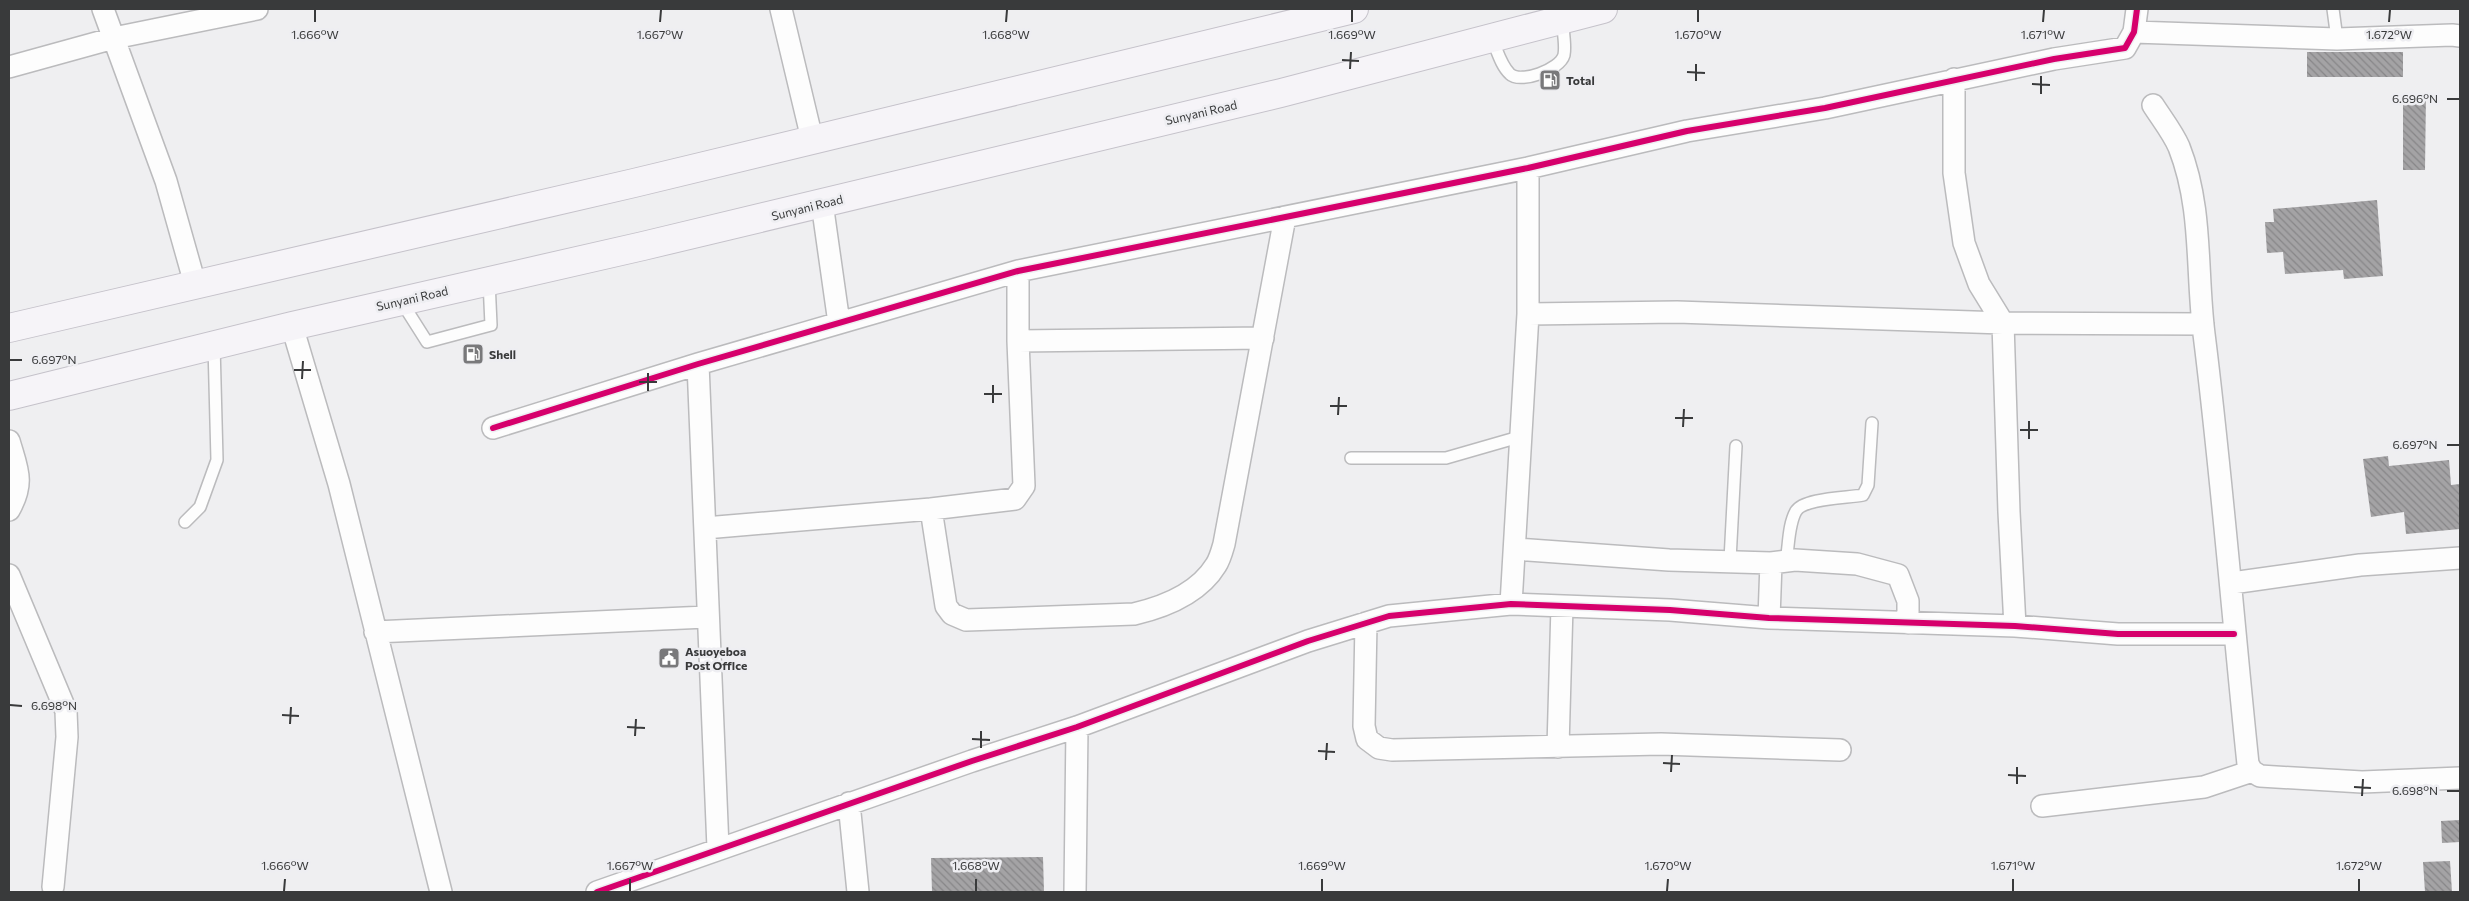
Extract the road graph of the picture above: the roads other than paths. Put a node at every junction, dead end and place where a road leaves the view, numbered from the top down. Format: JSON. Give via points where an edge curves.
{"nodes":[{"id":1,"x":103,"y":9,"type":"edge"},
{"id":2,"x":257,"y":9,"type":"edge"},
{"id":3,"x":781,"y":9,"type":"edge"},
{"id":4,"x":1354,"y":9,"type":"edge"},
{"id":5,"x":1603,"y":9,"type":"edge"},
{"id":6,"x":2137,"y":9,"type":"edge"},
{"id":7,"x":2333,"y":9,"type":"edge"},
{"id":8,"x":1297,"y":15,"type":"edge"},
{"id":9,"x":1562,"y":20,"type":"junction"},
{"id":10,"x":2134,"y":32,"type":"junction"},
{"id":11,"x":2460,"y":36,"type":"edge"},
{"id":12,"x":114,"y":38,"type":"junction"},
{"id":13,"x":1492,"y":39,"type":"junction"},
{"id":14,"x":2337,"y":39,"type":"junction"},
{"id":15,"x":9,"y":67,"type":"edge"},
{"id":16,"x":1954,"y":79,"type":"junction"},
{"id":17,"x":2154,"y":105,"type":"dead end"},
{"id":18,"x":812,"y":139,"type":"junction"},
{"id":19,"x":1528,"y":168,"type":"junction"},
{"id":20,"x":822,"y":203,"type":"junction"},
{"id":21,"x":1285,"y":218,"type":"junction"},
{"id":22,"x":1018,"y":271,"type":"junction"},
{"id":23,"x":489,"y":281,"type":"junction"},
{"id":24,"x":195,"y":284,"type":"junction"},
{"id":25,"x":401,"y":301,"type":"junction"},
{"id":26,"x":1528,"y":314,"type":"junction"},
{"id":27,"x":839,"y":323,"type":"junction"},
{"id":28,"x":2003,"y":324,"type":"junction"},
{"id":29,"x":2203,"y":324,"type":"junction"},
{"id":30,"x":292,"y":326,"type":"junction"},
{"id":31,"x":9,"y":328,"type":"edge"},
{"id":32,"x":1263,"y":338,"type":"junction"},
{"id":33,"x":1018,"y":341,"type":"junction"},
{"id":34,"x":214,"y":345,"type":"junction"},
{"id":35,"x":698,"y":364,"type":"junction"},
{"id":36,"x":9,"y":396,"type":"edge"},
{"id":37,"x":1872,"y":423,"type":"dead end"},
{"id":38,"x":493,"y":428,"type":"dead end"},
{"id":39,"x":1519,"y":437,"type":"junction"},
{"id":40,"x":9,"y":441,"type":"edge"},
{"id":41,"x":1736,"y":446,"type":"dead end"},
{"id":42,"x":1351,"y":458,"type":"dead end"},
{"id":43,"x":931,"y":509,"type":"junction"},
{"id":44,"x":9,"y":510,"type":"edge"},
{"id":45,"x":185,"y":522,"type":"dead end"},
{"id":46,"x":705,"y":528,"type":"junction"},
{"id":47,"x":1515,"y":549,"type":"junction"},
{"id":48,"x":2460,"y":558,"type":"edge"},
{"id":49,"x":1730,"y":560,"type":"junction"},
{"id":50,"x":1778,"y":562,"type":"junction"},
{"id":51,"x":9,"y":575,"type":"edge"},
{"id":52,"x":2232,"y":582,"type":"junction"},
{"id":53,"x":1511,"y":604,"type":"junction"},
{"id":54,"x":1562,"y":606,"type":"junction"},
{"id":55,"x":706,"y":617,"type":"junction"},
{"id":56,"x":1770,"y":618,"type":"junction"},
{"id":57,"x":1366,"y":623,"type":"junction"},
{"id":58,"x":1908,"y":623,"type":"junction"},
{"id":59,"x":2015,"y":626,"type":"junction"},
{"id":60,"x":375,"y":632,"type":"junction"},
{"id":61,"x":2234,"y":634,"type":"junction"},
{"id":62,"x":1077,"y":727,"type":"junction"},
{"id":63,"x":1558,"y":747,"type":"junction"},
{"id":64,"x":1840,"y":750,"type":"dead end"},
{"id":65,"x":2252,"y":771,"type":"junction"},
{"id":66,"x":2460,"y":778,"type":"edge"},
{"id":67,"x":849,"y":803,"type":"junction"},
{"id":68,"x":2042,"y":806,"type":"dead end"},
{"id":69,"x":718,"y":848,"type":"junction"},
{"id":70,"x":53,"y":887,"type":"dead end"},
{"id":71,"x":440,"y":892,"type":"edge"},
{"id":72,"x":597,"y":892,"type":"edge"},
{"id":73,"x":858,"y":892,"type":"edge"},
{"id":74,"x":1075,"y":892,"type":"edge"}],
"edges":[{"from":1,"to":12,"type":"street"},
{"from":2,"to":12,"type":"street"},
{"from":3,"to":18,"type":"street"},
{"from":4,"to":8,"type":"main road"},
{"from":5,"to":9,"type":"main road","name":"Sunyani Road"},
{"from":6,"to":10,"type":"street"},
{"from":7,"to":14,"type":"lane"},
{"from":8,"to":18,"type":"main road"},
{"from":9,"to":13,"type":"main road","name":"Sunyani Road"},
{"from":9,"to":13,"type":"lane","via":[[1564,55],[1550,70],[1519,78],[1512,76]]},
{"from":10,"to":14,"type":"street"},
{"from":10,"to":16,"type":"street","via":[[2125,48]]},
{"from":11,"to":14,"type":"street"},
{"from":12,"to":15,"type":"street"},
{"from":12,"to":24,"type":"street","via":[[166,182]]},
{"from":13,"to":20,"type":"main road","name":"Sunyani Road","via":[[1272,96]]},
{"from":16,"to":19,"type":"street","via":[[1825,108],[1687,130]]},
{"from":16,"to":28,"type":"street","via":[[1954,173],[1964,243],[1979,284]]},
{"from":17,"to":29,"type":"street","via":[[2179,146],[2195,200]]},
{"from":18,"to":24,"type":"main road"},
{"from":19,"to":21,"type":"street"},
{"from":19,"to":26,"type":"street"},
{"from":20,"to":23,"type":"main road","name":"Sunyani Road"},
{"from":20,"to":27,"type":"street"},
{"from":21,"to":22,"type":"street"},
{"from":21,"to":32,"type":"street"},
{"from":22,"to":27,"type":"street"},
{"from":22,"to":33,"type":"street"},
{"from":23,"to":25,"type":"main road","name":"Sunyani Road"},
{"from":23,"to":25,"type":"lane","via":[[491,325],[427,342]]},
{"from":24,"to":31,"type":"main road"},
{"from":25,"to":30,"type":"main road","name":"Sunyani Road"},
{"from":26,"to":28,"type":"street","via":[[1677,312]]},
{"from":26,"to":39,"type":"street"},
{"from":27,"to":35,"type":"street"},
{"from":28,"to":29,"type":"street"},
{"from":28,"to":59,"type":"street"},
{"from":29,"to":52,"type":"street"},
{"from":30,"to":34,"type":"main road","name":"Sunyani Road"},
{"from":30,"to":60,"type":"street","via":[[339,484]]},
{"from":32,"to":33,"type":"street"},
{"from":32,"to":43,"type":"street","via":[[1224,544],[1209,576],[1175,601],[1134,614],[966,620],[952,614],[946,606]]},
{"from":33,"to":43,"type":"street","via":[[1024,486],[1020,494],[1015,498]]},
{"from":34,"to":36,"type":"main road","name":"Sunyani Road"},
{"from":34,"to":45,"type":"lane","via":[[217,460],[200,507]]},
{"from":35,"to":38,"type":"street"},
{"from":35,"to":46,"type":"street"},
{"from":37,"to":50,"type":"lane","via":[[1868,486],[1863,495],[1807,503],[1797,510]]},
{"from":39,"to":42,"type":"lane","via":[[1446,458]]},
{"from":39,"to":47,"type":"street"},
{"from":40,"to":44,"type":"street","via":[[20,484]]},
{"from":41,"to":49,"type":"lane"},
{"from":43,"to":46,"type":"street"},
{"from":46,"to":55,"type":"street"},
{"from":47,"to":49,"type":"street","via":[[1634,558]]},
{"from":47,"to":53,"type":"street"},
{"from":48,"to":52,"type":"street","via":[[2360,565]]},
{"from":49,"to":50,"type":"street"},
{"from":50,"to":56,"type":"street"},
{"from":50,"to":58,"type":"street","via":[[1857,564],[1898,575],[1908,601]]},
{"from":51,"to":70,"type":"street","via":[[66,710],[67,737]]},
{"from":52,"to":61,"type":"street"},
{"from":53,"to":54,"type":"street"},
{"from":53,"to":57,"type":"street","via":[[1389,616]]},
{"from":54,"to":56,"type":"street"},
{"from":54,"to":63,"type":"street"},
{"from":55,"to":60,"type":"street"},
{"from":55,"to":69,"type":"street"},
{"from":56,"to":58,"type":"street"},
{"from":57,"to":62,"type":"street","via":[[1308,641]]},
{"from":57,"to":63,"type":"street","via":[[1364,726],[1367,739],[1379,748]]},
{"from":58,"to":59,"type":"street"},
{"from":59,"to":61,"type":"street","via":[[2118,634]]},
{"from":60,"to":71,"type":"street"},
{"from":61,"to":65,"type":"street","via":[[2248,764]]},
{"from":62,"to":67,"type":"street"},
{"from":62,"to":74,"type":"street"},
{"from":63,"to":64,"type":"street","via":[[1661,744]]},
{"from":65,"to":66,"type":"street","via":[[2260,776],[2362,782]]},
{"from":65,"to":68,"type":"street","via":[[2204,787]]},
{"from":67,"to":69,"type":"street"},
{"from":67,"to":73,"type":"street"},
{"from":69,"to":72,"type":"street"}]}
